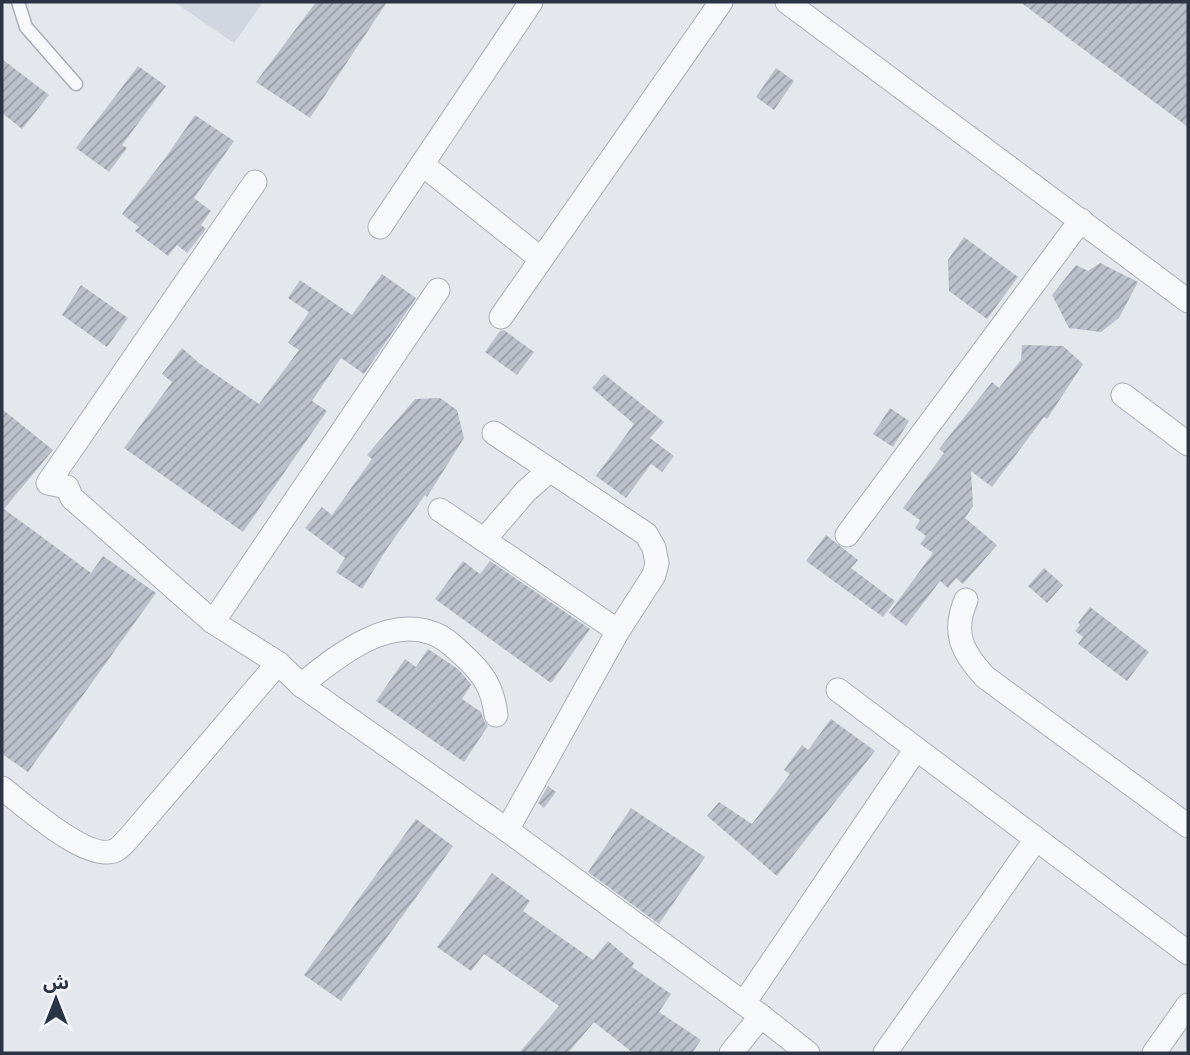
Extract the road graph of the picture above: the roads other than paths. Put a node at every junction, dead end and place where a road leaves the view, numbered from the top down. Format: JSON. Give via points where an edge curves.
{"nodes":[{"id":1,"x":18,"y":2,"type":"edge"},
{"id":2,"x":531,"y":2,"type":"edge"},
{"id":3,"x":721,"y":2,"type":"edge"},
{"id":4,"x":787,"y":2,"type":"edge"},
{"id":5,"x":76,"y":84,"type":"dead end"},
{"id":6,"x":422,"y":164,"type":"junction"},
{"id":7,"x":255,"y":182,"type":"dead end"},
{"id":8,"x":1081,"y":220,"type":"junction"},
{"id":9,"x":380,"y":227,"type":"dead end"},
{"id":10,"x":541,"y":259,"type":"junction"},
{"id":11,"x":438,"y":290,"type":"dead end"},
{"id":12,"x":1188,"y":301,"type":"edge"},
{"id":13,"x":501,"y":317,"type":"dead end"},
{"id":14,"x":1123,"y":395,"type":"dead end"},
{"id":15,"x":494,"y":433,"type":"dead end"},
{"id":16,"x":1188,"y":444,"type":"edge"},
{"id":17,"x":550,"y":470,"type":"junction"},
{"id":18,"x":440,"y":510,"type":"dead end"},
{"id":19,"x":847,"y":535,"type":"dead end"},
{"id":20,"x":484,"y":540,"type":"junction"},
{"id":21,"x":966,"y":600,"type":"dead end"},
{"id":22,"x":213,"y":622,"type":"junction"},
{"id":23,"x":618,"y":631,"type":"junction"},
{"id":24,"x":278,"y":663,"type":"junction"},
{"id":25,"x":301,"y":685,"type":"junction"},
{"id":26,"x":838,"y":690,"type":"dead end"},
{"id":27,"x":496,"y":715,"type":"dead end"},
{"id":28,"x":916,"y":749,"type":"junction"},
{"id":29,"x":2,"y":788,"type":"edge"},
{"id":30,"x":1188,"y":826,"type":"edge"},
{"id":31,"x":507,"y":830,"type":"junction"},
{"id":32,"x":1036,"y":839,"type":"junction"},
{"id":33,"x":1188,"y":953,"type":"edge"},
{"id":34,"x":1188,"y":1005,"type":"edge"},
{"id":35,"x":752,"y":1010,"type":"junction"},
{"id":36,"x":731,"y":1053,"type":"edge"},
{"id":37,"x":808,"y":1053,"type":"edge"},
{"id":38,"x":885,"y":1053,"type":"edge"},
{"id":39,"x":1154,"y":1053,"type":"edge"}],
"edges":[{"from":1,"to":5,"type":"lane","via":[[26,27]]},
{"from":2,"to":6,"type":"street"},
{"from":3,"to":10,"type":"street"},
{"from":4,"to":8,"type":"street"},
{"from":6,"to":9,"type":"street"},
{"from":6,"to":10,"type":"street"},
{"from":7,"to":22,"type":"street","via":[[48,483],[67,487],[72,498]]},
{"from":8,"to":12,"type":"street"},
{"from":8,"to":19,"type":"street"},
{"from":10,"to":13,"type":"street"},
{"from":11,"to":22,"type":"street"},
{"from":14,"to":16,"type":"street"},
{"from":15,"to":17,"type":"street"},
{"from":17,"to":20,"type":"street"},
{"from":17,"to":23,"type":"street","via":[[646,534],[654,548],[654,575]]},
{"from":18,"to":20,"type":"street"},
{"from":20,"to":23,"type":"street"},
{"from":21,"to":30,"type":"street","via":[[959,617],[962,645],[985,677]]},
{"from":22,"to":24,"type":"street"},
{"from":23,"to":31,"type":"street"},
{"from":24,"to":25,"type":"street"},
{"from":24,"to":29,"type":"street","via":[[115,851],[96,853],[78,845]]},
{"from":25,"to":27,"type":"street","via":[[371,638],[391,632],[432,632],[486,678]]},
{"from":25,"to":31,"type":"street"},
{"from":26,"to":28,"type":"street"},
{"from":28,"to":32,"type":"street"},
{"from":28,"to":35,"type":"street"},
{"from":31,"to":35,"type":"street"},
{"from":32,"to":33,"type":"street"},
{"from":32,"to":38,"type":"street"},
{"from":34,"to":39,"type":"street"},
{"from":35,"to":36,"type":"street"},
{"from":35,"to":37,"type":"street"}]}
